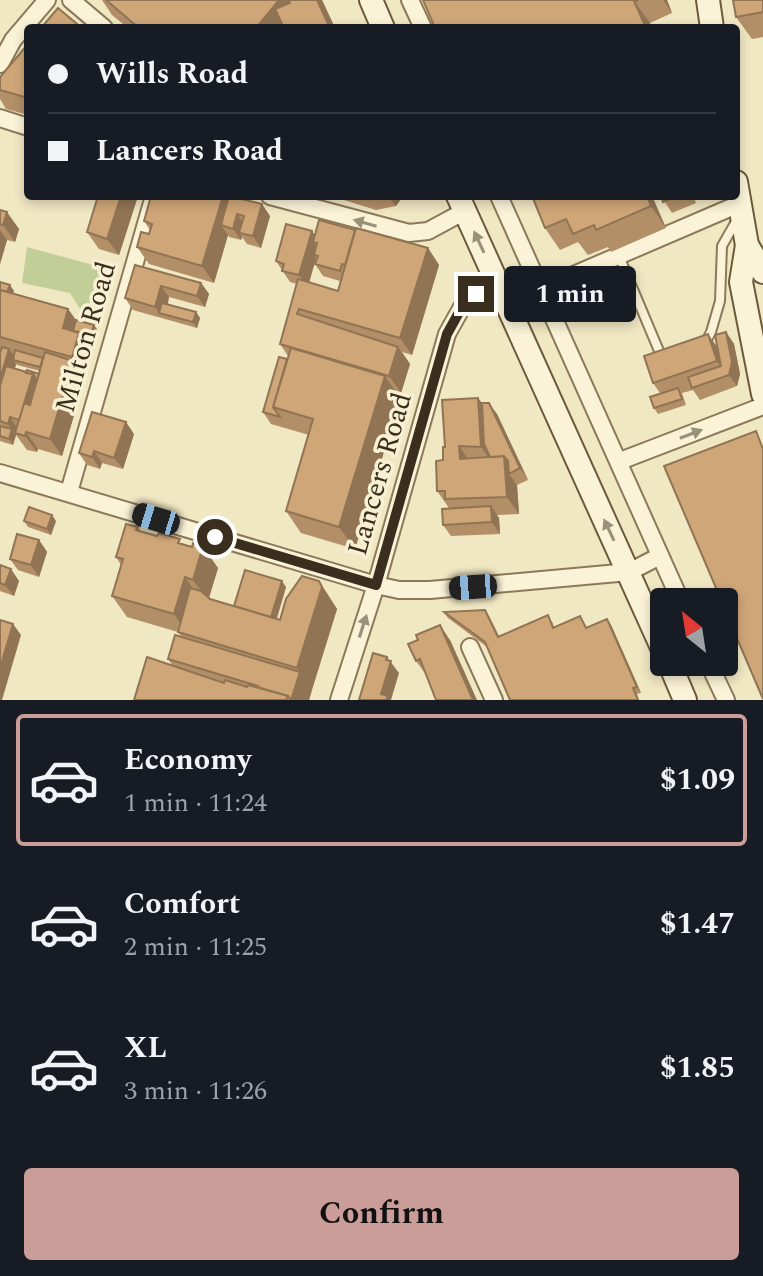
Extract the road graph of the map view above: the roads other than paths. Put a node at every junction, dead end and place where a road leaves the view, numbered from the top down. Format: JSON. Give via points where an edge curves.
{"nodes":[{"id":1,"x":47,"y":0,"type":"edge"},
{"id":2,"x":71,"y":0,"type":"edge"},
{"id":3,"x":371,"y":0,"type":"edge"},
{"id":4,"x":410,"y":0,"type":"edge"},
{"id":5,"x":708,"y":0,"type":"edge"},
{"id":6,"x":27,"y":24,"type":"edge"},
{"id":7,"x":99,"y":24,"type":"edge"},
{"id":8,"x":381,"y":24,"type":"edge"},
{"id":9,"x":421,"y":24,"type":"edge"},
{"id":10,"x":711,"y":24,"type":"edge"},
{"id":11,"x":24,"y":27,"type":"edge"},
{"id":12,"x":0,"y":64,"type":"edge"},
{"id":13,"x":0,"y":118,"type":"edge"},
{"id":14,"x":24,"y":126,"type":"edge"},
{"id":15,"x":153,"y":200,"type":"edge"},
{"id":16,"x":501,"y":200,"type":"edge"},
{"id":17,"x":739,"y":200,"type":"edge"},
{"id":18,"x":305,"y":202,"type":"edge"},
{"id":19,"x":462,"y":204,"type":"edge"},
{"id":20,"x":747,"y":245,"type":"junction"},
{"id":21,"x":619,"y":256,"type":"junction"},
{"id":22,"x":763,"y":272,"type":"edge"},
{"id":23,"x":497,"y":280,"type":"junction"},
{"id":24,"x":541,"y":289,"type":"junction"},
{"id":25,"x":691,"y":351,"type":"edge"},
{"id":26,"x":677,"y":357,"type":"edge"},
{"id":27,"x":763,"y":394,"type":"edge"},
{"id":28,"x":763,"y":406,"type":"edge"},
{"id":29,"x":620,"y":461,"type":"junction"},
{"id":30,"x":0,"y":473,"type":"edge"},
{"id":31,"x":69,"y":492,"type":"junction"},
{"id":32,"x":660,"y":556,"type":"junction"},
{"id":33,"x":629,"y":572,"type":"junction"},
{"id":34,"x":376,"y":585,"type":"junction"},
{"id":35,"x":675,"y":588,"type":"edge"},
{"id":36,"x":650,"y":620,"type":"edge"},
{"id":37,"x":470,"y":647,"type":"dead end"},
{"id":38,"x":675,"y":676,"type":"edge"},
{"id":39,"x":715,"y":676,"type":"edge"},
{"id":40,"x":339,"y":700,"type":"edge"},
{"id":41,"x":494,"y":700,"type":"edge"},
{"id":42,"x":685,"y":700,"type":"edge"},
{"id":43,"x":726,"y":700,"type":"edge"}],
"edges":[{"from":1,"to":6,"type":"street"},
{"from":2,"to":7,"type":"street"},
{"from":3,"to":8,"type":"main road"},
{"from":4,"to":9,"type":"street"},
{"from":5,"to":10,"type":"main road"},
{"from":11,"to":12,"type":"street"},
{"from":13,"to":14,"type":"street"},
{"from":15,"to":31,"type":"street","name":"Milton Road"},
{"from":16,"to":24,"type":"street"},
{"from":17,"to":20,"type":"main road"},
{"from":17,"to":21,"type":"street"},
{"from":17,"to":25,"type":"lane","via":[[722,246],[721,294],[711,332],[704,345]]},
{"from":19,"to":18,"type":"street","one_way":true,"via":[[428,231],[409,233]]},
{"from":23,"to":19,"type":"main road","one_way":true},
{"from":20,"to":22,"type":"main road"},
{"from":20,"to":27,"type":"main road","via":[[741,282]]},
{"from":21,"to":24,"type":"street"},
{"from":21,"to":26,"type":"lane","via":[[664,363]]},
{"from":33,"to":23,"type":"main road","one_way":true},
{"from":23,"to":34,"type":"street","name":"Lancers Road","via":[[462,307],[447,334]]},
{"from":24,"to":29,"type":"street"},
{"from":29,"to":28,"type":"street","one_way":true},
{"from":29,"to":32,"type":"street"},
{"from":30,"to":31,"type":"street"},
{"from":31,"to":34,"type":"street"},
{"from":32,"to":33,"type":"street"},
{"from":32,"to":35,"type":"street"},
{"from":33,"to":34,"type":"street","via":[[430,590]]},
{"from":33,"to":36,"type":"main road"},
{"from":40,"to":34,"type":"street","name":"Lancers Road","one_way":true},
{"from":37,"to":41,"type":"street"},
{"from":38,"to":42,"type":"main road"},
{"from":39,"to":43,"type":"street"}]}
